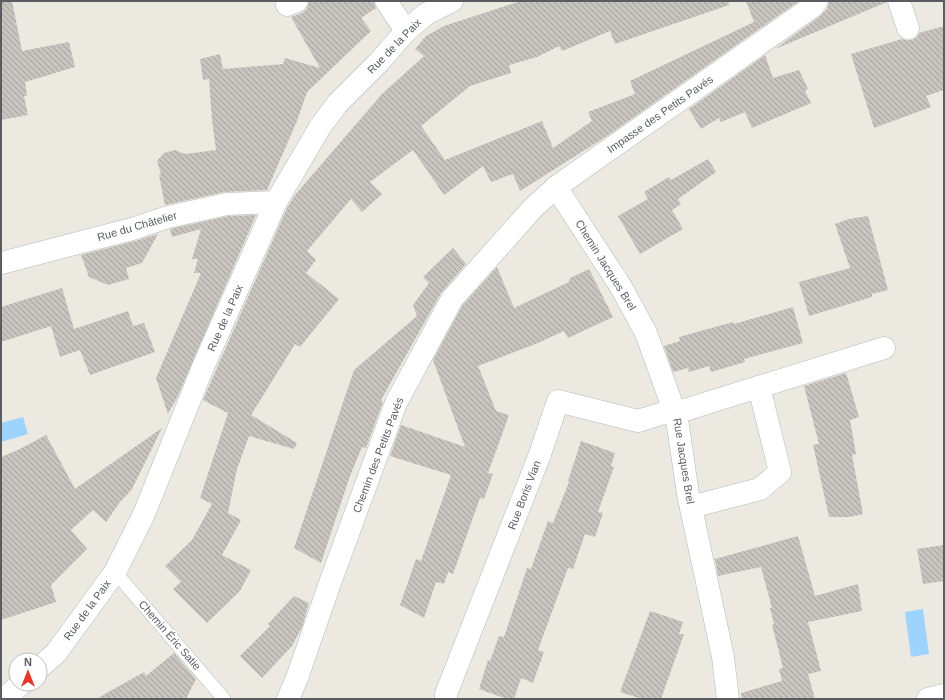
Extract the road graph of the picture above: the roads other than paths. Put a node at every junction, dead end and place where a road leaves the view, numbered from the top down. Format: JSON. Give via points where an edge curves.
{"nodes":[{"id":1,"x":386,"y":1,"type":"edge"},
{"id":2,"x":452,"y":1,"type":"edge"},
{"id":3,"x":817,"y":1,"type":"edge"},
{"id":4,"x":899,"y":1,"type":"edge"},
{"id":5,"x":908,"y":28,"type":"dead end"},
{"id":6,"x":406,"y":31,"type":"junction"},
{"id":7,"x":556,"y":187,"type":"junction"},
{"id":8,"x":276,"y":202,"type":"junction"},
{"id":9,"x":510,"y":234,"type":"joint"},
{"id":10,"x":1,"y":263,"type":"edge"},
{"id":11,"x":884,"y":348,"type":"dead end"},
{"id":12,"x":759,"y":388,"type":"junction"},
{"id":13,"x":674,"y":412,"type":"junction"},
{"id":14,"x":691,"y":507,"type":"junction"},
{"id":15,"x":115,"y":572,"type":"junction"},
{"id":16,"x":48,"y":660,"type":"edge"},
{"id":17,"x":12,"y":692,"type":"edge"},
{"id":18,"x":944,"y":695,"type":"edge"},
{"id":19,"x":4,"y":699,"type":"edge"},
{"id":20,"x":224,"y":699,"type":"edge"},
{"id":21,"x":288,"y":699,"type":"edge"},
{"id":22,"x":446,"y":699,"type":"edge"},
{"id":23,"x":728,"y":699,"type":"edge"},
{"id":24,"x":928,"y":699,"type":"edge"}],
"edges":[{"from":1,"to":6,"type":"street"},
{"from":2,"to":6,"type":"street","name":"Rue de la Paix","via":[[426,14]]},
{"from":3,"to":7,"type":"street","name":"Impasse des Petits Pavés"},
{"from":4,"to":5,"type":"street"},
{"from":6,"to":8,"type":"street","name":"Rue de la Paix","via":[[328,115]]},
{"from":7,"to":9,"type":"street","name":"Impasse des Petits Pavés"},
{"from":7,"to":13,"type":"street","name":"Chemin Jacques Brel","via":[[622,286],[646,333]]},
{"from":8,"to":10,"type":"street","name":"Rue du Châtelier","via":[[212,207]]},
{"from":8,"to":15,"type":"street","name":"Rue de la Paix","via":[[203,368],[144,514]]},
{"from":9,"to":21,"type":"street","name":"Chemin des Petits Pavés","via":[[452,299],[396,403]]},
{"from":11,"to":12,"type":"street","name":"Rue Jacques Brel"},
{"from":12,"to":13,"type":"street","name":"Rue Jacques Brel"},
{"from":12,"to":14,"type":"street","via":[[780,472],[760,489]]},
{"from":13,"to":14,"type":"street","name":"Rue Jacques Brel"},
{"from":13,"to":22,"type":"street","name":"Rue Boris Vian","via":[[638,421],[558,401]]},
{"from":14,"to":23,"type":"street","name":"Rue Jacques Brel","via":[[723,657]]},
{"from":15,"to":16,"type":"street","name":"Rue de la Paix","via":[[56,653]]},
{"from":15,"to":20,"type":"lane","name":"Chemin Éric Satie"},
{"from":17,"to":19,"type":"street"},
{"from":18,"to":24,"type":"street"}]}
